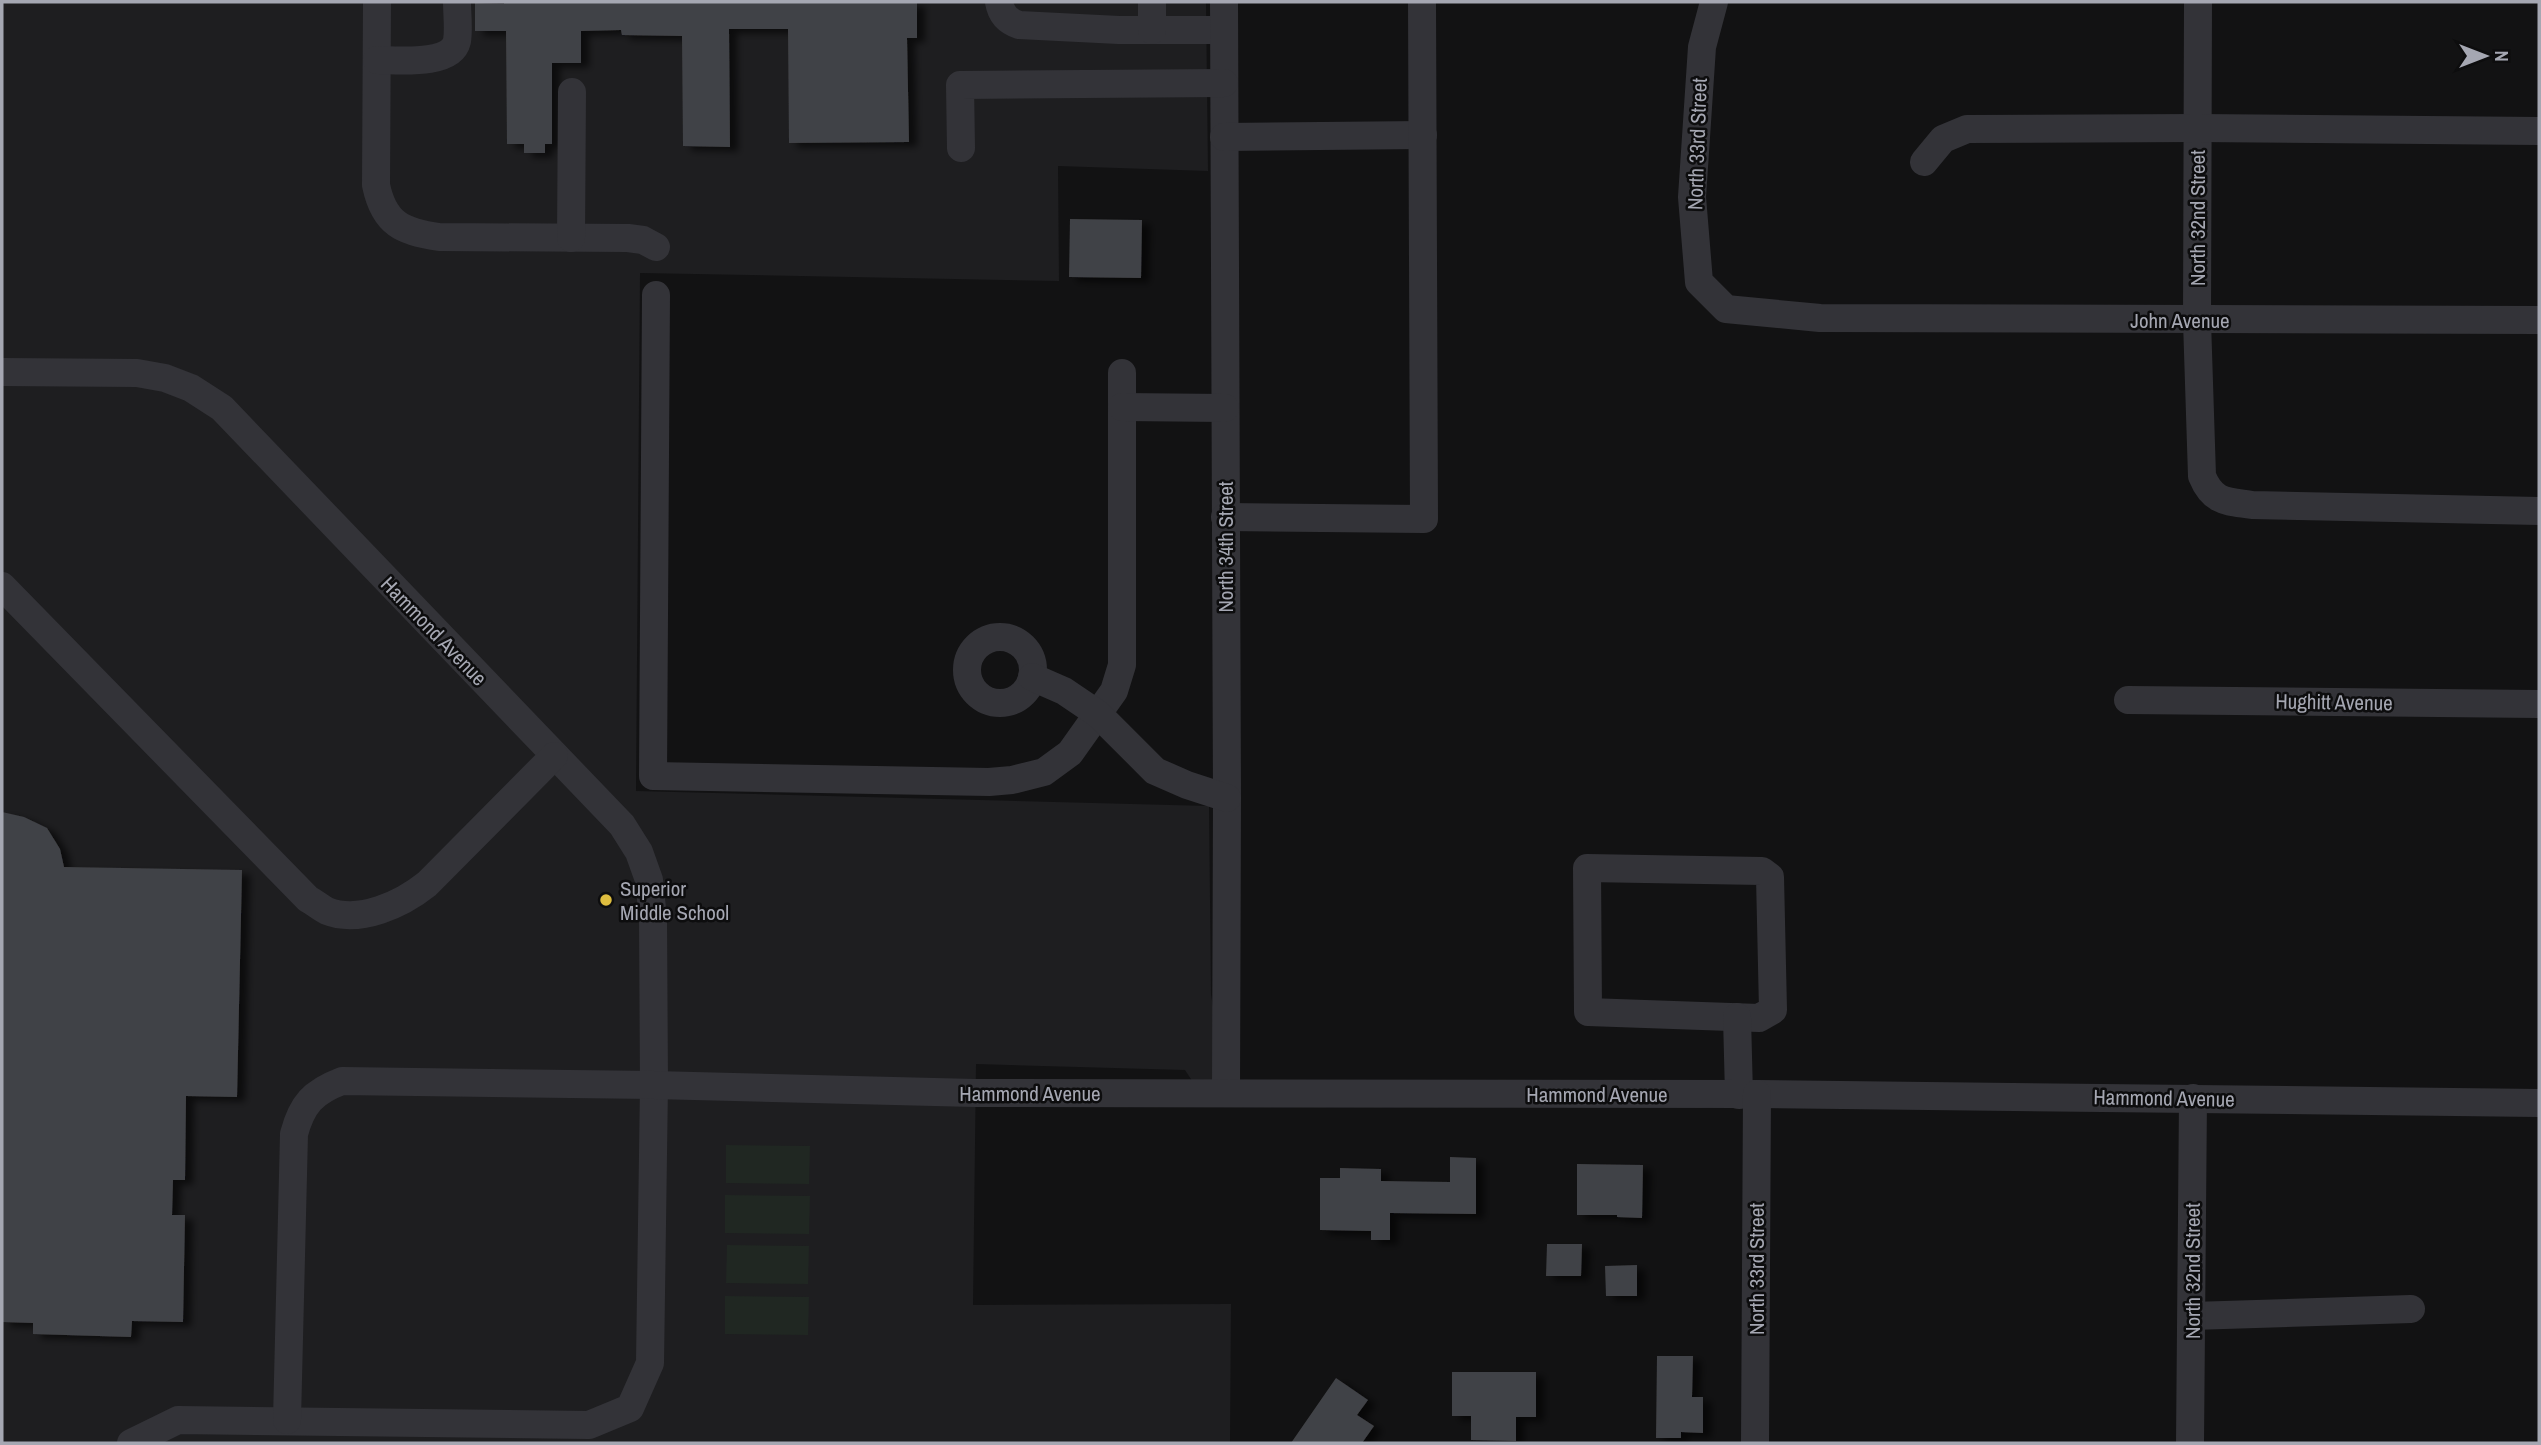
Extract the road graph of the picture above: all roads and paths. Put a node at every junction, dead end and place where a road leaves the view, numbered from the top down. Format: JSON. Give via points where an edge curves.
{"nodes":[{"id":1,"x":377,"y":2,"type":"edge"},
{"id":2,"x":457,"y":2,"type":"edge"},
{"id":3,"x":999,"y":2,"type":"edge"},
{"id":4,"x":1152,"y":2,"type":"edge"},
{"id":5,"x":1224,"y":2,"type":"edge"},
{"id":6,"x":1422,"y":2,"type":"edge"},
{"id":7,"x":1714,"y":2,"type":"edge"},
{"id":8,"x":2198,"y":2,"type":"edge"},
{"id":9,"x":1152,"y":30,"type":"junction"},
{"id":10,"x":1224,"y":30,"type":"junction"},
{"id":11,"x":377,"y":60,"type":"junction"},
{"id":12,"x":1224,"y":83,"type":"junction"},
{"id":13,"x":572,"y":92,"type":"dead end"},
{"id":14,"x":2198,"y":128,"type":"junction"},
{"id":15,"x":2539,"y":131,"type":"edge"},
{"id":16,"x":1423,"y":135,"type":"junction"},
{"id":17,"x":1224,"y":137,"type":"junction"},
{"id":18,"x":961,"y":148,"type":"dead end"},
{"id":19,"x":1924,"y":162,"type":"dead end"},
{"id":20,"x":571,"y":238,"type":"junction"},
{"id":21,"x":656,"y":247,"type":"dead end"},
{"id":22,"x":656,"y":295,"type":"dead end"},
{"id":23,"x":1820,"y":318,"type":"joint"},
{"id":24,"x":2539,"y":320,"type":"edge"},
{"id":25,"x":2197,"y":321,"type":"junction"},
{"id":26,"x":2,"y":372,"type":"edge"},
{"id":27,"x":1122,"y":373,"type":"dead end"},
{"id":28,"x":1122,"y":407,"type":"junction"},
{"id":29,"x":1225,"y":408,"type":"junction"},
{"id":30,"x":2539,"y":511,"type":"edge"},
{"id":31,"x":1225,"y":517,"type":"junction"},
{"id":32,"x":2,"y":586,"type":"edge"},
{"id":33,"x":1032,"y":677,"type":"dead end"},
{"id":34,"x":2128,"y":700,"type":"dead end"},
{"id":35,"x":2539,"y":704,"type":"edge"},
{"id":36,"x":1098,"y":714,"type":"junction"},
{"id":37,"x":554,"y":756,"type":"junction"},
{"id":38,"x":1227,"y":799,"type":"junction"},
{"id":39,"x":1737,"y":1017,"type":"junction"},
{"id":40,"x":654,"y":1085,"type":"junction"},
{"id":41,"x":1226,"y":1093,"type":"junction"},
{"id":42,"x":1748,"y":1095,"type":"junction"},
{"id":43,"x":2193,"y":1098,"type":"junction"},
{"id":44,"x":2539,"y":1102,"type":"edge"},
{"id":45,"x":2411,"y":1309,"type":"dead end"},
{"id":46,"x":2192,"y":1316,"type":"junction"},
{"id":47,"x":287,"y":1420,"type":"junction"},
{"id":48,"x":131,"y":1443,"type":"edge"},
{"id":49,"x":1755,"y":1443,"type":"edge"},
{"id":50,"x":2190,"y":1443,"type":"edge"}],
"edges":[{"from":1,"to":11,"type":"street"},
{"from":2,"to":11,"type":"street","via":[[457,41],[451,53],[441,58]]},
{"from":3,"to":9,"type":"street","via":[[1009,21],[1019,24]]},
{"from":4,"to":9,"type":"street"},
{"from":5,"to":10,"type":"street","name":"North 34th Street"},
{"from":6,"to":16,"type":"street"},
{"from":7,"to":23,"type":"street","name":"North 33rd Street","via":[[1702,47],[1692,197],[1699,282],[1726,309]]},
{"from":8,"to":14,"type":"street","name":"North 32nd Street"},
{"from":9,"to":10,"type":"street"},
{"from":10,"to":12,"type":"street","name":"North 34th Street"},
{"from":11,"to":20,"type":"street","via":[[376,185],[389,218],[416,234],[439,237]]},
{"from":12,"to":17,"type":"street","name":"North 34th Street"},
{"from":12,"to":18,"type":"street","via":[[960,85]]},
{"from":13,"to":20,"type":"street"},
{"from":14,"to":15,"type":"street"},
{"from":14,"to":19,"type":"street","via":[[1967,129],[1943,139]]},
{"from":14,"to":25,"type":"street","name":"North 32nd Street"},
{"from":16,"to":17,"type":"street"},
{"from":16,"to":31,"type":"street","via":[[1424,519]]},
{"from":17,"to":29,"type":"street","name":"North 34th Street"},
{"from":20,"to":21,"type":"street","via":[[637,239]]},
{"from":22,"to":36,"type":"street","via":[[653,776],[1012,780],[1044,772],[1070,753]]},
{"from":23,"to":25,"type":"street","name":"John Avenue"},
{"from":24,"to":25,"type":"street","name":"John Avenue"},
{"from":25,"to":30,"type":"street","name":"North 32nd Street","via":[[2203,476],[2208,490],[2219,500],[2252,505]]},
{"from":26,"to":37,"type":"street","name":"Hammond Avenue","via":[[137,373],[191,388],[222,408]]},
{"from":27,"to":28,"type":"street"},
{"from":28,"to":29,"type":"street"},
{"from":28,"to":36,"type":"street","via":[[1122,664],[1114,691]]},
{"from":29,"to":31,"type":"street","name":"North 34th Street"},
{"from":31,"to":38,"type":"street","name":"North 34th Street"},
{"from":32,"to":37,"type":"street","via":[[308,898],[328,911],[374,912],[413,896]]},
{"from":33,"to":36,"type":"street"},
{"from":34,"to":35,"type":"street","name":"Hughitt Avenue"},
{"from":36,"to":38,"type":"street","via":[[1155,771]]},
{"from":37,"to":40,"type":"street","name":"Hammond Avenue","via":[[622,825],[649,880]]},
{"from":38,"to":41,"type":"street","name":"North 34th Street"},
{"from":39,"to":39,"type":"street","via":[[1588,1012],[1587,868],[1762,871],[1770,877],[1773,1010],[1759,1018]]},
{"from":39,"to":42,"type":"street","name":"North 33rd Street"},
{"from":40,"to":41,"type":"street","name":"Hammond Avenue","via":[[975,1093]]},
{"from":40,"to":47,"type":"street","via":[[650,1363],[630,1408],[589,1425]]},
{"from":40,"to":47,"type":"street","name":"Hammond Avenue","via":[[342,1081],[308,1101],[294,1134]]},
{"from":41,"to":42,"type":"street","name":"Hammond Avenue"},
{"from":42,"to":43,"type":"street","name":"Hammond Avenue"},
{"from":42,"to":49,"type":"street","name":"North 33rd Street"},
{"from":43,"to":44,"type":"street","name":"Hammond Avenue"},
{"from":43,"to":46,"type":"street","name":"North 32nd Street"},
{"from":45,"to":46,"type":"street"},
{"from":46,"to":50,"type":"street","name":"North 32nd Street"},
{"from":47,"to":48,"type":"street","via":[[178,1420]]}]}
